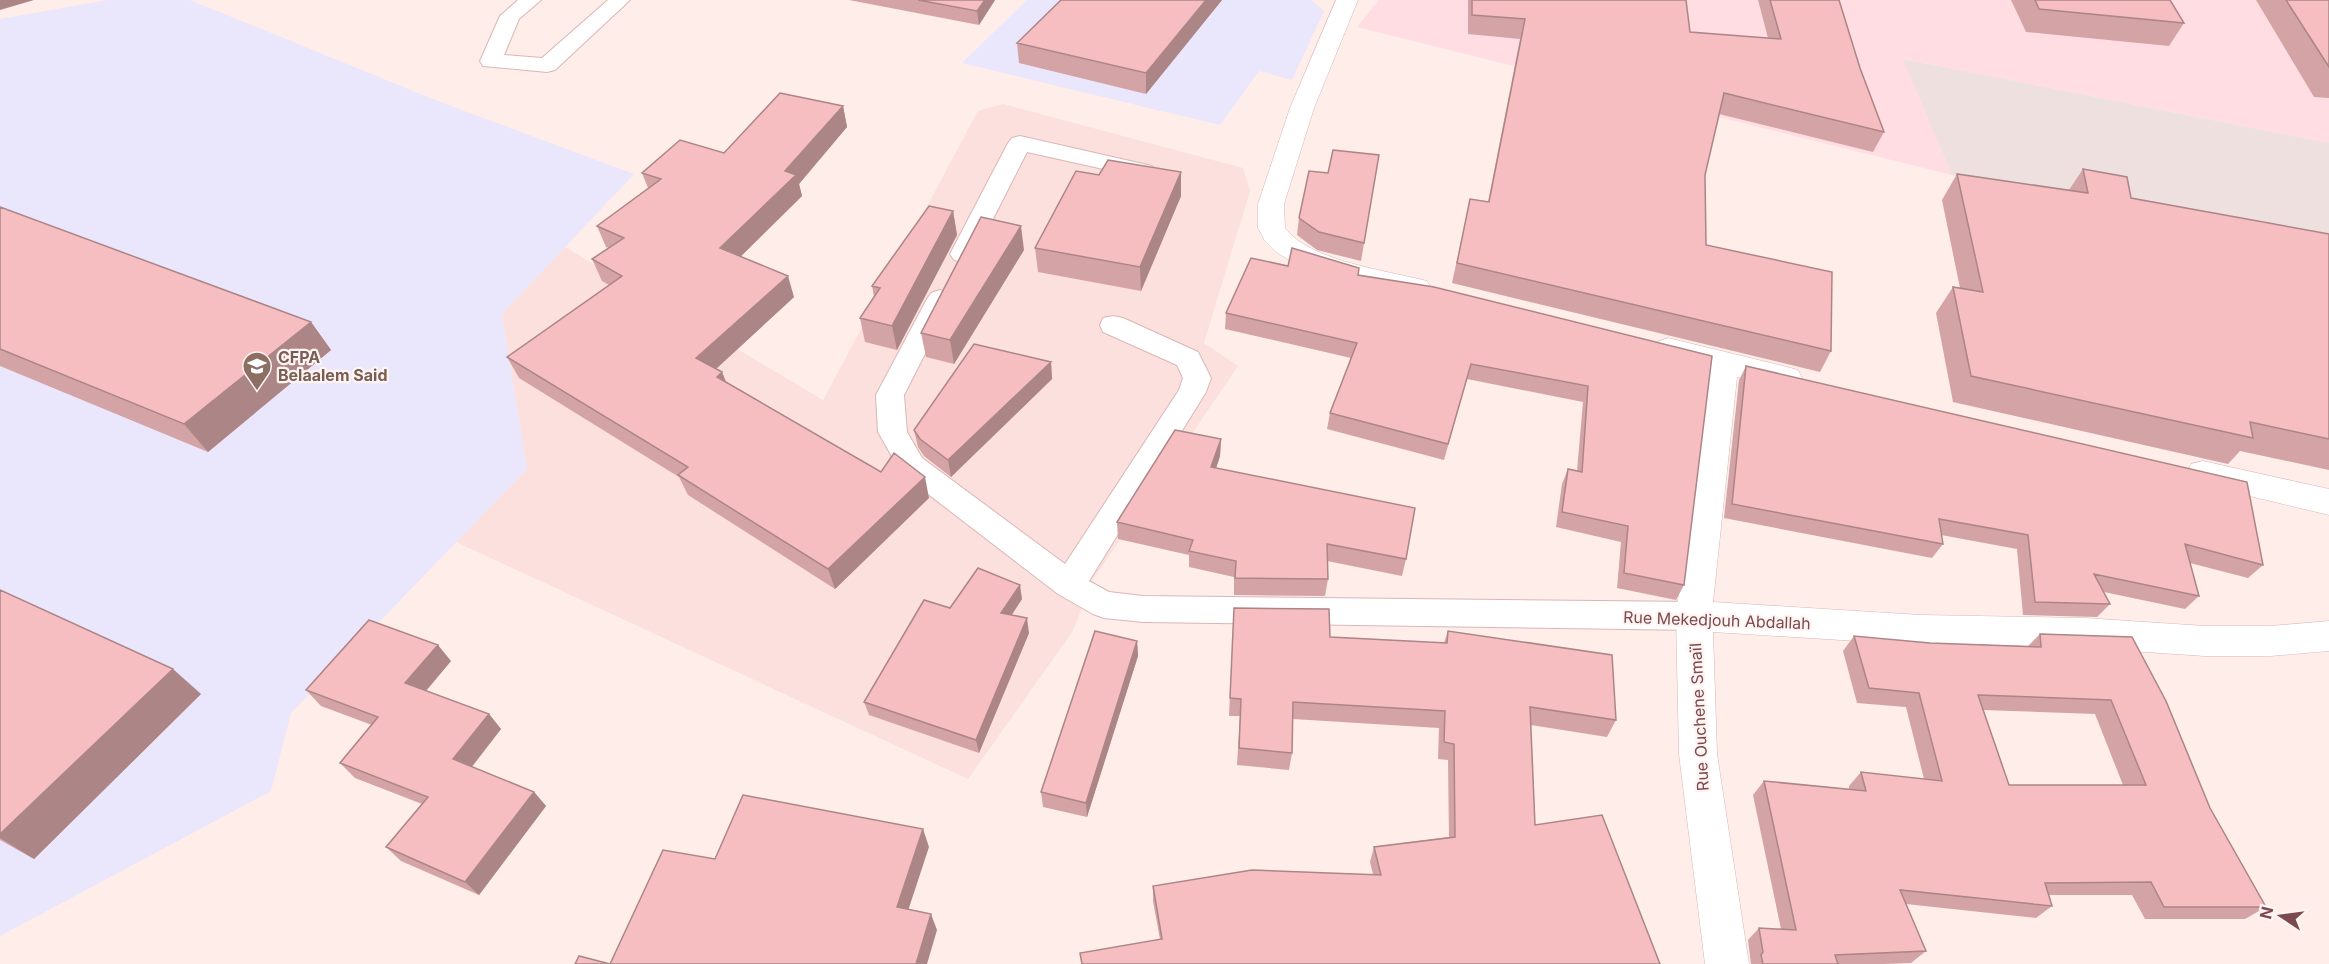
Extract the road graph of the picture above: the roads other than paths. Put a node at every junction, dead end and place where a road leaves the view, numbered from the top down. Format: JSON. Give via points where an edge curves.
{"nodes":[{"id":1,"x":531,"y":0,"type":"edge"},
{"id":2,"x":620,"y":0,"type":"edge"},
{"id":3,"x":1347,"y":0,"type":"edge"},
{"id":4,"x":1150,"y":173,"type":"edge"},
{"id":5,"x":1448,"y":295,"type":"edge"},
{"id":6,"x":1113,"y":325,"type":"dead end"},
{"id":7,"x":1647,"y":343,"type":"edge"},
{"id":8,"x":1723,"y":363,"type":"junction"},
{"id":9,"x":1816,"y":384,"type":"edge"},
{"id":10,"x":2178,"y":467,"type":"edge"},
{"id":11,"x":2329,"y":502,"type":"edge"},
{"id":12,"x":1069,"y":585,"type":"junction"},
{"id":13,"x":1694,"y":616,"type":"junction"},
{"id":14,"x":2329,"y":636,"type":"edge"},
{"id":15,"x":1726,"y":964,"type":"edge"}],
"edges":[{"from":1,"to":2,"type":"lane","via":[[510,16],[491,62],[547,65]]},
{"from":3,"to":5,"type":"street","via":[[1302,108],[1271,204],[1274,235],[1306,258]]},
{"from":4,"to":12,"type":"lane","via":[[1020,143],[890,395],[893,432],[912,465]]},
{"from":6,"to":12,"type":"lane","via":[[1188,359],[1197,378],[1192,392]]},
{"from":7,"to":8,"type":"street"},
{"from":8,"to":9,"type":"street"},
{"from":8,"to":13,"type":"street","name":"Rue Ouchene Smaïl"},
{"from":10,"to":11,"type":"street"},
{"from":12,"to":13,"type":"lane","name":"Rue Mekedjouh Abdallah","via":[[1104,605],[1143,609]]},
{"from":13,"to":14,"type":"street","name":"Rue Mekedjouh Abdallah","via":[[2205,641]]},
{"from":13,"to":15,"type":"street","name":"Rue Ouchene Smaïl","via":[[1698,754]]}]}
